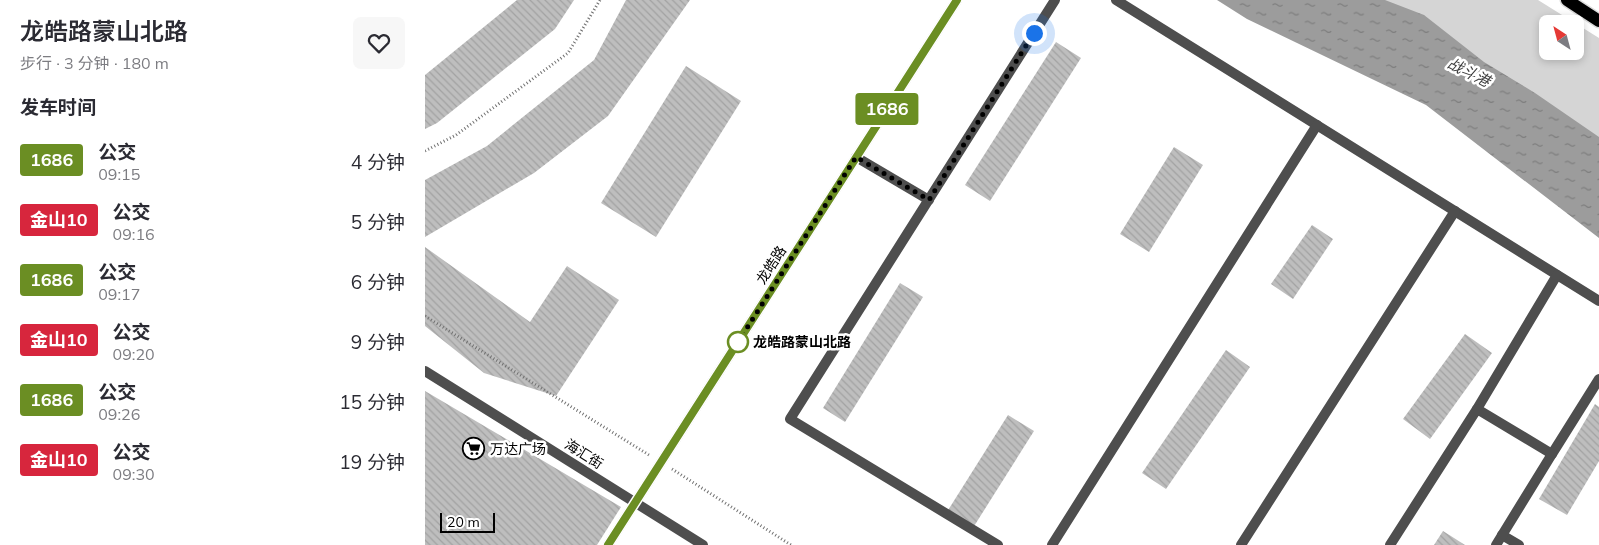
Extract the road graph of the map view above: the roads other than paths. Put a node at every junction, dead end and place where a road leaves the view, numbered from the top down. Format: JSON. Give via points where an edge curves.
{"nodes":[{"id":1,"x":957,"y":0,"type":"edge"},
{"id":2,"x":1055,"y":0,"type":"edge"},
{"id":3,"x":1116,"y":0,"type":"edge"},
{"id":4,"x":1567,"y":0,"type":"edge"},
{"id":5,"x":1599,"y":21,"type":"edge"},
{"id":6,"x":1317,"y":125,"type":"junction"},
{"id":7,"x":856,"y":157,"type":"junction"},
{"id":8,"x":929,"y":200,"type":"junction"},
{"id":9,"x":1455,"y":211,"type":"junction"},
{"id":10,"x":1557,"y":275,"type":"junction"},
{"id":11,"x":1599,"y":301,"type":"edge"},
{"id":12,"x":425,"y":371,"type":"edge"},
{"id":13,"x":1599,"y":379,"type":"edge"},
{"id":14,"x":1477,"y":409,"type":"junction"},
{"id":15,"x":1552,"y":454,"type":"junction"},
{"id":16,"x":635,"y":502,"type":"junction"},
{"id":17,"x":1502,"y":535,"type":"junction"},
{"id":18,"x":608,"y":545,"type":"edge"},
{"id":19,"x":703,"y":545,"type":"edge"},
{"id":20,"x":997,"y":545,"type":"edge"},
{"id":21,"x":1052,"y":545,"type":"edge"},
{"id":22,"x":1241,"y":545,"type":"edge"},
{"id":23,"x":1390,"y":545,"type":"edge"},
{"id":24,"x":1496,"y":545,"type":"edge"},
{"id":25,"x":1519,"y":545,"type":"edge"}],
"edges":[{"from":1,"to":7,"type":"street","name":"龙皓路"},
{"from":2,"to":8,"type":"street"},
{"from":3,"to":6,"type":"street"},
{"from":4,"to":5,"type":"main road"},
{"from":6,"to":9,"type":"street"},
{"from":6,"to":21,"type":"street"},
{"from":7,"to":8,"type":"street"},
{"from":7,"to":16,"type":"street","name":"龙皓路"},
{"from":8,"to":20,"type":"street","via":[[791,419]]},
{"from":9,"to":10,"type":"street"},
{"from":9,"to":22,"type":"street"},
{"from":10,"to":11,"type":"street"},
{"from":10,"to":14,"type":"street"},
{"from":12,"to":16,"type":"street","name":"海汇街"},
{"from":13,"to":15,"type":"street"},
{"from":14,"to":15,"type":"street"},
{"from":14,"to":23,"type":"street"},
{"from":15,"to":17,"type":"street"},
{"from":16,"to":18,"type":"street","name":"龙皓路"},
{"from":16,"to":19,"type":"street","name":"海汇街"},
{"from":17,"to":24,"type":"street"},
{"from":17,"to":25,"type":"street"}]}
